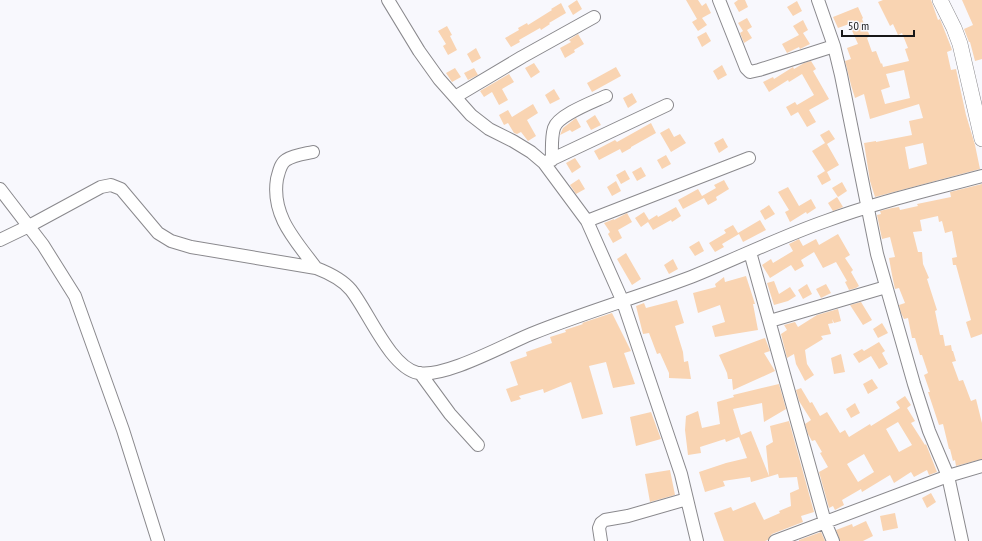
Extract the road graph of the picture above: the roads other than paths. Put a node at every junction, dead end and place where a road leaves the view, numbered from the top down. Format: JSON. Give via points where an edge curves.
{"nodes":[{"id":1,"x":388,"y":0,"type":"edge"},
{"id":2,"x":719,"y":0,"type":"edge"},
{"id":3,"x":818,"y":0,"type":"edge"},
{"id":4,"x":940,"y":0,"type":"edge"},
{"id":5,"x":594,"y":17,"type":"dead end"},
{"id":6,"x":834,"y":46,"type":"junction"},
{"id":7,"x":606,"y":96,"type":"dead end"},
{"id":8,"x":455,"y":97,"type":"junction"},
{"id":9,"x":667,"y":105,"type":"dead end"},
{"id":10,"x":982,"y":139,"type":"edge"},
{"id":11,"x":313,"y":152,"type":"dead end"},
{"id":12,"x":749,"y":158,"type":"dead end"},
{"id":13,"x":548,"y":162,"type":"junction"},
{"id":14,"x":982,"y":176,"type":"edge"},
{"id":15,"x":0,"y":189,"type":"edge"},
{"id":16,"x":867,"y":207,"type":"junction"},
{"id":17,"x":587,"y":221,"type":"junction"},
{"id":18,"x":30,"y":226,"type":"junction"},
{"id":19,"x":0,"y":240,"type":"edge"},
{"id":20,"x":750,"y":252,"type":"junction"},
{"id":21,"x":316,"y":268,"type":"junction"},
{"id":22,"x":886,"y":287,"type":"junction"},
{"id":23,"x":623,"y":302,"type":"junction"},
{"id":24,"x":770,"y":321,"type":"junction"},
{"id":25,"x":420,"y":373,"type":"junction"},
{"id":26,"x":478,"y":445,"type":"dead end"},
{"id":27,"x":982,"y":466,"type":"edge"},
{"id":28,"x":948,"y":476,"type":"junction"},
{"id":29,"x":687,"y":499,"type":"junction"},
{"id":30,"x":825,"y":522,"type":"junction"},
{"id":31,"x":158,"y":541,"type":"edge"},
{"id":32,"x":601,"y":541,"type":"edge"},
{"id":33,"x":697,"y":541,"type":"edge"},
{"id":34,"x":775,"y":541,"type":"edge"},
{"id":35,"x":833,"y":541,"type":"edge"},
{"id":36,"x":962,"y":541,"type":"edge"}],
"edges":[{"from":1,"to":8,"type":"street","via":[[439,79]]},
{"from":2,"to":6,"type":"street","via":[[746,68],[750,72]]},
{"from":3,"to":6,"type":"street"},
{"from":4,"to":10,"type":"main road","via":[[960,44]]},
{"from":5,"to":8,"type":"street"},
{"from":6,"to":16,"type":"street","via":[[842,75]]},
{"from":7,"to":13,"type":"street","via":[[561,119],[554,127]]},
{"from":8,"to":13,"type":"street","via":[[471,115],[489,129]]},
{"from":9,"to":13,"type":"street"},
{"from":11,"to":21,"type":"street","via":[[286,160],[279,169],[276,183],[278,210],[283,222]]},
{"from":12,"to":17,"type":"street"},
{"from":13,"to":17,"type":"street"},
{"from":14,"to":16,"type":"street"},
{"from":15,"to":18,"type":"street"},
{"from":16,"to":20,"type":"street"},
{"from":16,"to":22,"type":"street"},
{"from":17,"to":23,"type":"street"},
{"from":18,"to":19,"type":"street"},
{"from":18,"to":21,"type":"street","via":[[101,187],[111,185],[121,189],[158,234],[171,241],[191,247]]},
{"from":18,"to":31,"type":"street","via":[[75,296],[123,430]]},
{"from":20,"to":23,"type":"street"},
{"from":20,"to":24,"type":"street"},
{"from":21,"to":25,"type":"street","via":[[329,273],[350,289],[400,363]]},
{"from":22,"to":24,"type":"street"},
{"from":22,"to":28,"type":"street","via":[[926,424]]},
{"from":23,"to":25,"type":"street","via":[[532,334],[450,369]]},
{"from":23,"to":29,"type":"street"},
{"from":24,"to":30,"type":"street"},
{"from":25,"to":26,"type":"street","via":[[450,414]]},
{"from":27,"to":28,"type":"street"},
{"from":28,"to":30,"type":"street"},
{"from":28,"to":36,"type":"street"},
{"from":29,"to":32,"type":"street","via":[[605,520],[599,528]]},
{"from":29,"to":33,"type":"street"},
{"from":30,"to":34,"type":"street"},
{"from":30,"to":35,"type":"street"}]}
